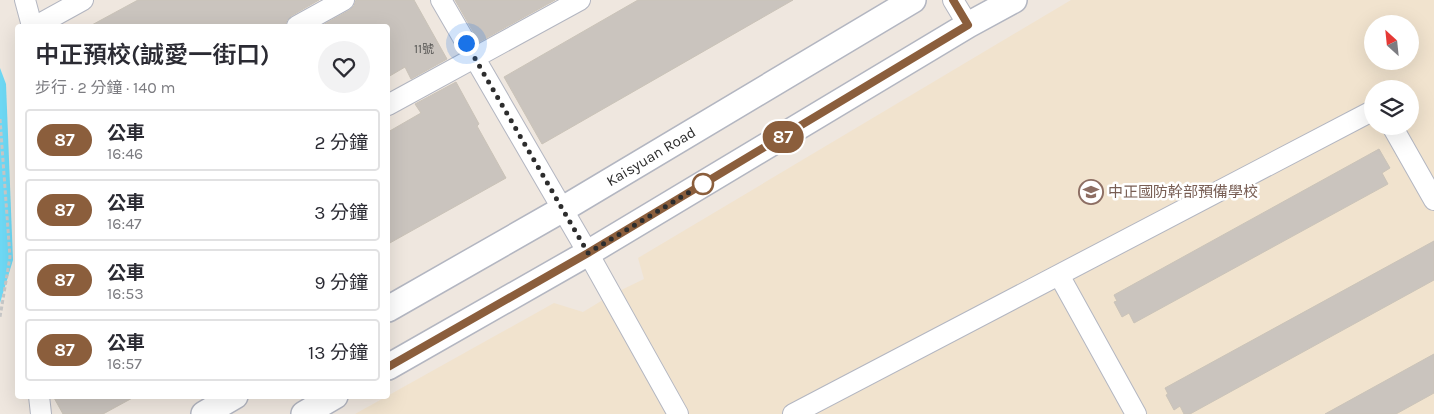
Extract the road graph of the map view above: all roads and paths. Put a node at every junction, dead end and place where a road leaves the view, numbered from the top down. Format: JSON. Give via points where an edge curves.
{"nodes":[{"id":1,"x":25,"y":0,"type":"edge"},
{"id":2,"x":83,"y":0,"type":"edge"},
{"id":3,"x":344,"y":0,"type":"edge"},
{"id":4,"x":442,"y":0,"type":"edge"},
{"id":5,"x":580,"y":0,"type":"edge"},
{"id":6,"x":913,"y":0,"type":"edge"},
{"id":7,"x":952,"y":0,"type":"edge"},
{"id":8,"x":1014,"y":0,"type":"edge"},
{"id":9,"x":31,"y":24,"type":"edge"},
{"id":10,"x":40,"y":24,"type":"edge"},
{"id":11,"x":301,"y":24,"type":"edge"},
{"id":12,"x":968,"y":25,"type":"junction"},
{"id":13,"x":475,"y":57,"type":"junction"},
{"id":14,"x":390,"y":104,"type":"edge"},
{"id":15,"x":1364,"y":115,"type":"edge"},
{"id":16,"x":0,"y":119,"type":"edge"},
{"id":17,"x":1397,"y":135,"type":"edge"},
{"id":18,"x":1434,"y":200,"type":"edge"},
{"id":19,"x":563,"y":208,"type":"junction"},
{"id":20,"x":588,"y":253,"type":"junction"},
{"id":21,"x":1059,"y":275,"type":"junction"},
{"id":22,"x":390,"y":308,"type":"edge"},
{"id":23,"x":0,"y":317,"type":"edge"},
{"id":24,"x":390,"y":366,"type":"edge"},
{"id":25,"x":39,"y":399,"type":"edge"},
{"id":26,"x":230,"y":399,"type":"edge"},
{"id":27,"x":330,"y":399,"type":"edge"},
{"id":28,"x":41,"y":414,"type":"edge"},
{"id":29,"x":204,"y":414,"type":"edge"},
{"id":30,"x":304,"y":414,"type":"edge"},
{"id":31,"x":678,"y":414,"type":"edge"},
{"id":32,"x":793,"y":414,"type":"edge"},
{"id":33,"x":1136,"y":414,"type":"edge"}],
"edges":[{"from":1,"to":9,"type":"street"},
{"from":2,"to":10,"type":"street"},
{"from":3,"to":11,"type":"street"},
{"from":4,"to":13,"type":"street"},
{"from":5,"to":13,"type":"street"},
{"from":6,"to":19,"type":"street","name":"Kaisyuan Road"},
{"from":7,"to":12,"type":"street"},
{"from":8,"to":12,"type":"street"},
{"from":12,"to":20,"type":"street"},
{"from":13,"to":14,"type":"street"},
{"from":13,"to":19,"type":"street"},
{"from":15,"to":21,"type":"street"},
{"from":16,"to":23,"type":"path","via":[[10,257]]},
{"from":17,"to":18,"type":"street"},
{"from":19,"to":20,"type":"street"},
{"from":19,"to":22,"type":"street","name":"Kaisyuan Road"},
{"from":20,"to":24,"type":"street"},
{"from":20,"to":31,"type":"street"},
{"from":21,"to":32,"type":"street"},
{"from":21,"to":33,"type":"street"},
{"from":25,"to":28,"type":"street"},
{"from":26,"to":29,"type":"street"},
{"from":27,"to":30,"type":"street"}]}
